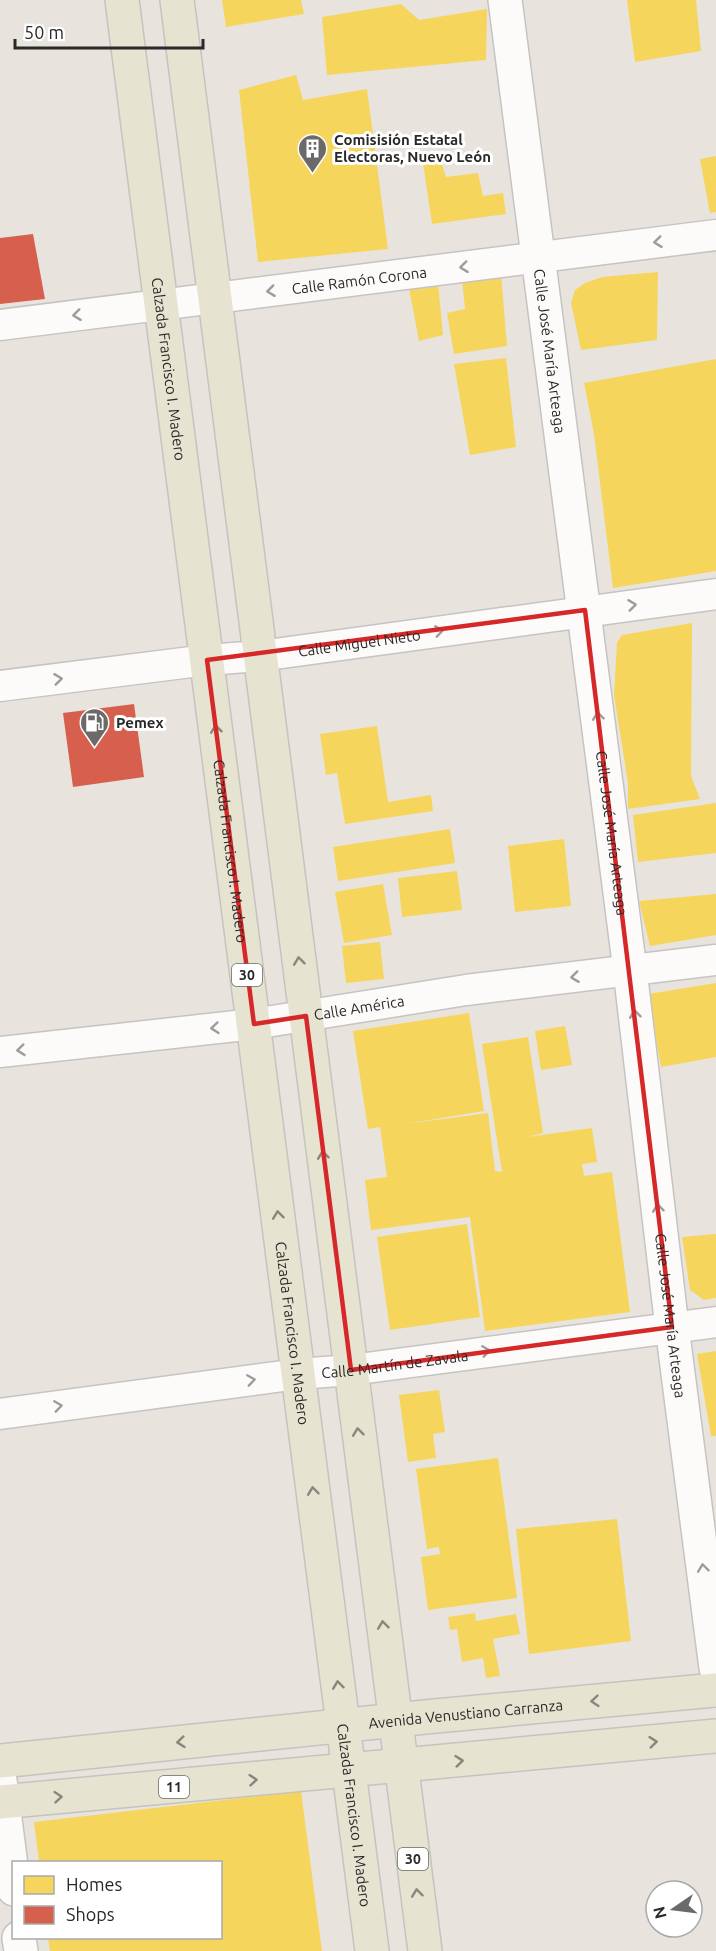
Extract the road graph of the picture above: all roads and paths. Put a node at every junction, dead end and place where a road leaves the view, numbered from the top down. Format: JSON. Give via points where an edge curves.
{"nodes":[{"id":1,"x":122,"y":0,"type":"edge"},
{"id":2,"x":177,"y":0,"type":"edge"},
{"id":3,"x":505,"y":0,"type":"edge"},
{"id":4,"x":716,"y":235,"type":"edge"},
{"id":5,"x":538,"y":257,"type":"junction"},
{"id":6,"x":215,"y":298,"type":"junction"},
{"id":7,"x":161,"y":304,"type":"junction"},
{"id":8,"x":0,"y":325,"type":"edge"},
{"id":9,"x":716,"y":594,"type":"edge"},
{"id":10,"x":585,"y":610,"type":"junction"},
{"id":11,"x":260,"y":656,"type":"junction"},
{"id":12,"x":207,"y":660,"type":"junction"},
{"id":13,"x":0,"y":686,"type":"edge"},
{"id":14,"x":716,"y":960,"type":"edge"},
{"id":15,"x":630,"y":970,"type":"junction"},
{"id":16,"x":306,"y":1016,"type":"junction"},
{"id":17,"x":254,"y":1024,"type":"junction"},
{"id":18,"x":0,"y":1052,"type":"edge"},
{"id":19,"x":716,"y":1322,"type":"edge"},
{"id":20,"x":672,"y":1327,"type":"junction"},
{"id":21,"x":351,"y":1370,"type":"junction"},
{"id":22,"x":298,"y":1374,"type":"junction"},
{"id":23,"x":0,"y":1414,"type":"edge"},
{"id":24,"x":716,"y":1668,"type":"edge"},
{"id":25,"x":716,"y":1690,"type":"edge"},
{"id":26,"x":395,"y":1720,"type":"junction"},
{"id":27,"x":343,"y":1725,"type":"junction"},
{"id":28,"x":716,"y":1736,"type":"edge"},
{"id":29,"x":0,"y":1761,"type":"edge"},
{"id":30,"x":401,"y":1766,"type":"junction"},
{"id":31,"x":349,"y":1771,"type":"junction"},
{"id":32,"x":1,"y":1795,"type":"edge"},
{"id":33,"x":12,"y":1875,"type":"edge"},
{"id":34,"x":372,"y":1951,"type":"edge"},
{"id":35,"x":424,"y":1951,"type":"edge"}],
"edges":[{"from":1,"to":7,"type":"main road","name":"Calzada Francisco I. Madero","number":"30"},
{"from":2,"to":6,"type":"main road","number":"30"},
{"from":3,"to":5,"type":"street","name":"Calle José María Arteaga"},
{"from":4,"to":5,"type":"street","name":"Calle Ramón Corona","one_way":true},
{"from":5,"to":6,"type":"street","name":"Calle Ramón Corona","one_way":true},
{"from":5,"to":10,"type":"street","name":"Calle José María Arteaga"},
{"from":6,"to":7,"type":"street","name":"Calle Ramón Corona"},
{"from":6,"to":11,"type":"main road","number":"30"},
{"from":7,"to":8,"type":"street","name":"Calle Ramón Corona","one_way":true},
{"from":7,"to":12,"type":"main road","name":"Calzada Francisco I. Madero","number":"30"},
{"from":10,"to":9,"type":"street","name":"Calle Miguel Nieto","one_way":true},
{"from":11,"to":10,"type":"street","name":"Calle Miguel Nieto","one_way":true},
{"from":15,"to":10,"type":"street","name":"Calle José María Arteaga","one_way":true},
{"from":11,"to":12,"type":"street","name":"Calle Miguel Nieto"},
{"from":16,"to":11,"type":"main road","number":"30","one_way":true},
{"from":13,"to":12,"type":"street","name":"Calle Miguel Nieto","one_way":true},
{"from":17,"to":12,"type":"main road","name":"Calzada Francisco I. Madero","number":"30","one_way":true},
{"from":14,"to":15,"type":"street","name":"Calle América"},
{"from":15,"to":16,"type":"street","name":"Calle América","one_way":true,"via":[[466,990]]},
{"from":20,"to":15,"type":"street","name":"Calle José María Arteaga","one_way":true},
{"from":16,"to":17,"type":"street","name":"Calle América"},
{"from":21,"to":16,"type":"main road","number":"30","one_way":true},
{"from":17,"to":18,"type":"street","name":"Calle América","one_way":true},
{"from":22,"to":17,"type":"main road","name":"Calzada Francisco I. Madero","number":"30","one_way":true},
{"from":19,"to":20,"type":"street","name":"Calle Martín de Zavala"},
{"from":21,"to":20,"type":"street","name":"Calle Martín de Zavala","one_way":true},
{"from":24,"to":20,"type":"street","name":"Calle José María Arteaga","one_way":true},
{"from":21,"to":22,"type":"street","name":"Calle Martín de Zavala"},
{"from":26,"to":21,"type":"main road","number":"30","one_way":true},
{"from":23,"to":22,"type":"street","name":"Calle Martín de Zavala","one_way":true},
{"from":27,"to":22,"type":"main road","name":"Calzada Francisco I. Madero","number":"30","one_way":true},
{"from":25,"to":26,"type":"main road","name":"Avenida Venustiano Carranza","one_way":true},
{"from":26,"to":27,"type":"main road","name":"Avenida Venustiano Carranza"},
{"from":26,"to":30,"type":"main road","number":"30"},
{"from":27,"to":29,"type":"main road","name":"Avenida Venustiano Carranza","one_way":true},
{"from":27,"to":31,"type":"main road","name":"Calzada Francisco I. Madero","number":"30"},
{"from":30,"to":28,"type":"main road","number":"11","one_way":true},
{"from":30,"to":31,"type":"main road","number":"11"},
{"from":35,"to":30,"type":"main road","number":"30","one_way":true},
{"from":32,"to":31,"type":"main road","number":"11","one_way":true},
{"from":31,"to":34,"type":"main road","name":"Calzada Francisco I. Madero","number":"30"},
{"from":32,"to":33,"type":"street"}]}
